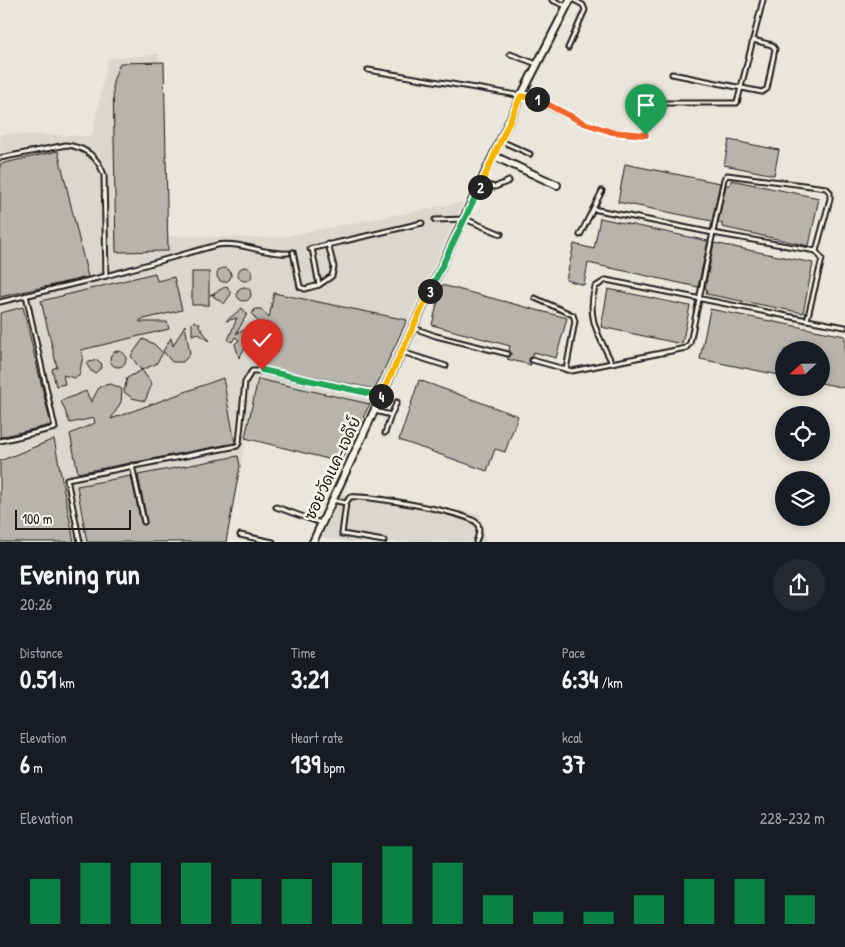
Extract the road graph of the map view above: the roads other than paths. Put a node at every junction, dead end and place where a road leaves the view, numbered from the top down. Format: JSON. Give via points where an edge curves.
{"nodes":[{"id":1,"x":552,"y":0,"type":"edge"},
{"id":2,"x":574,"y":0,"type":"edge"},
{"id":3,"x":763,"y":0,"type":"edge"},
{"id":4,"x":568,"y":3,"type":"edge"},
{"id":5,"x":753,"y":40,"type":"junction"},
{"id":6,"x":568,"y":48,"type":"dead end"},
{"id":7,"x":510,"y":54,"type":"dead end"},
{"id":8,"x":537,"y":64,"type":"junction"},
{"id":9,"x":368,"y":70,"type":"dead end"},
{"id":10,"x":672,"y":74,"type":"dead end"},
{"id":11,"x":743,"y":88,"type":"junction"},
{"id":12,"x":521,"y":96,"type":"junction"},
{"id":13,"x":664,"y":104,"type":"dead end"},
{"id":14,"x":646,"y":135,"type":"dead end"},
{"id":15,"x":501,"y":141,"type":"junction"},
{"id":16,"x":530,"y":154,"type":"dead end"},
{"id":17,"x":494,"y":156,"type":"junction"},
{"id":18,"x":0,"y":158,"type":"edge"},
{"id":19,"x":509,"y":181,"type":"dead end"},
{"id":20,"x":481,"y":184,"type":"junction"},
{"id":21,"x":557,"y":185,"type":"dead end"},
{"id":22,"x":602,"y":191,"type":"dead end"},
{"id":23,"x":593,"y":209,"type":"junction"},
{"id":24,"x":465,"y":219,"type":"junction"},
{"id":25,"x":435,"y":220,"type":"dead end"},
{"id":26,"x":422,"y":223,"type":"dead end"},
{"id":27,"x":713,"y":233,"type":"junction"},
{"id":28,"x":501,"y":234,"type":"dead end"},
{"id":29,"x":580,"y":235,"type":"dead end"},
{"id":30,"x":328,"y":244,"type":"junction"},
{"id":31,"x":816,"y":251,"type":"junction"},
{"id":32,"x":293,"y":252,"type":"dead end"},
{"id":33,"x":288,"y":253,"type":"dead end"},
{"id":34,"x":106,"y":276,"type":"junction"},
{"id":35,"x":319,"y":285,"type":"junction"},
{"id":36,"x":26,"y":295,"type":"junction"},
{"id":37,"x":534,"y":298,"type":"dead end"},
{"id":38,"x":699,"y":300,"type":"junction"},
{"id":39,"x":0,"y":302,"type":"edge"},
{"id":40,"x":807,"y":320,"type":"junction"},
{"id":41,"x":845,"y":327,"type":"edge"},
{"id":42,"x":413,"y":328,"type":"junction"},
{"id":43,"x":402,"y":352,"type":"junction"},
{"id":44,"x":508,"y":354,"type":"dead end"},
{"id":45,"x":532,"y":360,"type":"dead end"},
{"id":46,"x":612,"y":363,"type":"junction"},
{"id":47,"x":446,"y":366,"type":"dead end"},
{"id":48,"x":566,"y":370,"type":"junction"},
{"id":49,"x":381,"y":396,"type":"junction"},
{"id":50,"x":397,"y":402,"type":"dead end"},
{"id":51,"x":374,"y":411,"type":"junction"},
{"id":52,"x":391,"y":415,"type":"junction"},
{"id":53,"x":385,"y":433,"type":"dead end"},
{"id":54,"x":0,"y":441,"type":"edge"},
{"id":55,"x":132,"y":466,"type":"junction"},
{"id":56,"x":332,"y":499,"type":"junction"},
{"id":57,"x":346,"y":503,"type":"junction"},
{"id":58,"x":276,"y":507,"type":"dead end"},
{"id":59,"x":144,"y":522,"type":"dead end"},
{"id":60,"x":322,"y":523,"type":"junction"},
{"id":61,"x":240,"y":535,"type":"dead end"},
{"id":62,"x":384,"y":541,"type":"edge"},
{"id":63,"x":80,"y":542,"type":"edge"},
{"id":64,"x":273,"y":542,"type":"edge"},
{"id":65,"x":313,"y":542,"type":"edge"},
{"id":66,"x":476,"y":542,"type":"edge"}],
"edges":[{"from":1,"to":4,"type":"lane"},
{"from":2,"to":6,"type":"lane","via":[[586,10]]},
{"from":3,"to":5,"type":"lane"},
{"from":4,"to":8,"type":"street","name":"ซอยวัดแค-เจดีย์"},
{"from":5,"to":11,"type":"lane"},
{"from":5,"to":11,"type":"lane","via":[[775,49],[769,80],[767,89],[762,92]]},
{"from":7,"to":8,"type":"lane"},
{"from":8,"to":12,"type":"street","name":"ซอยวัดแค-เจดีย์"},
{"from":9,"to":12,"type":"lane"},
{"from":10,"to":11,"type":"lane"},
{"from":11,"to":13,"type":"lane","via":[[740,99],[732,104]]},
{"from":12,"to":14,"type":"lane","via":[[540,100],[584,123],[612,132]]},
{"from":12,"to":15,"type":"street","name":"ซอยวัดแค-เจดีย์"},
{"from":15,"to":16,"type":"lane"},
{"from":15,"to":17,"type":"street","name":"ซอยวัดแค-เจดีย์"},
{"from":17,"to":20,"type":"street","name":"ซอยวัดแค-เจดีย์"},
{"from":17,"to":21,"type":"street"},
{"from":18,"to":34,"type":"lane","via":[[66,145],[77,146],[94,158],[104,175]]},
{"from":19,"to":20,"type":"lane","via":[[490,187]]},
{"from":20,"to":24,"type":"street","name":"ซอยวัดแค-เจดีย์"},
{"from":22,"to":23,"type":"lane"},
{"from":23,"to":27,"type":"lane"},
{"from":23,"to":29,"type":"lane"},
{"from":24,"to":25,"type":"lane"},
{"from":24,"to":28,"type":"lane"},
{"from":24,"to":42,"type":"street","name":"ซอยวัดแค-เจดีย์"},
{"from":26,"to":30,"type":"lane"},
{"from":27,"to":31,"type":"lane"},
{"from":27,"to":31,"type":"lane","via":[[727,176],[826,188],[830,199]]},
{"from":27,"to":38,"type":"lane"},
{"from":30,"to":35,"type":"lane","via":[[334,272]]},
{"from":30,"to":35,"type":"lane","via":[[311,248]]},
{"from":31,"to":40,"type":"lane","via":[[822,259]]},
{"from":32,"to":35,"type":"lane","via":[[301,289]]},
{"from":33,"to":34,"type":"lane","via":[[274,254],[231,243]]},
{"from":34,"to":36,"type":"lane"},
{"from":36,"to":39,"type":"lane"},
{"from":36,"to":54,"type":"lane","via":[[56,428]]},
{"from":37,"to":48,"type":"lane","via":[[573,315],[575,320]]},
{"from":38,"to":40,"type":"lane"},
{"from":38,"to":46,"type":"lane","via":[[690,343],[686,348]]},
{"from":38,"to":46,"type":"lane","via":[[616,281],[599,283],[592,296],[594,326]]},
{"from":40,"to":41,"type":"lane"},
{"from":42,"to":43,"type":"street","name":"ซอยวัดแค-เจดีย์"},
{"from":42,"to":44,"type":"lane"},
{"from":43,"to":47,"type":"lane"},
{"from":43,"to":49,"type":"street","name":"ซอยวัดแค-เจดีย์"},
{"from":45,"to":48,"type":"lane"},
{"from":46,"to":48,"type":"lane"},
{"from":49,"to":51,"type":"street","name":"ซอยวัดแค-เจดีย์"},
{"from":49,"to":55,"type":"lane","via":[[262,370],[252,371],[245,382],[237,446]]},
{"from":50,"to":52,"type":"lane"},
{"from":51,"to":52,"type":"lane"},
{"from":51,"to":56,"type":"street","name":"ซอยวัดแค-เจดีย์"},
{"from":52,"to":53,"type":"lane"},
{"from":55,"to":59,"type":"lane"},
{"from":55,"to":63,"type":"lane","via":[[67,479]]},
{"from":56,"to":57,"type":"lane"},
{"from":56,"to":60,"type":"street","name":"ซอยวัดแค-เจดีย์"},
{"from":57,"to":62,"type":"lane","via":[[342,534]]},
{"from":57,"to":66,"type":"lane","via":[[353,496],[466,517],[477,523],[479,528]]},
{"from":58,"to":60,"type":"lane"},
{"from":60,"to":65,"type":"street","name":"ซอยวัดแค-เจดีย์"},
{"from":61,"to":64,"type":"lane"}]}
